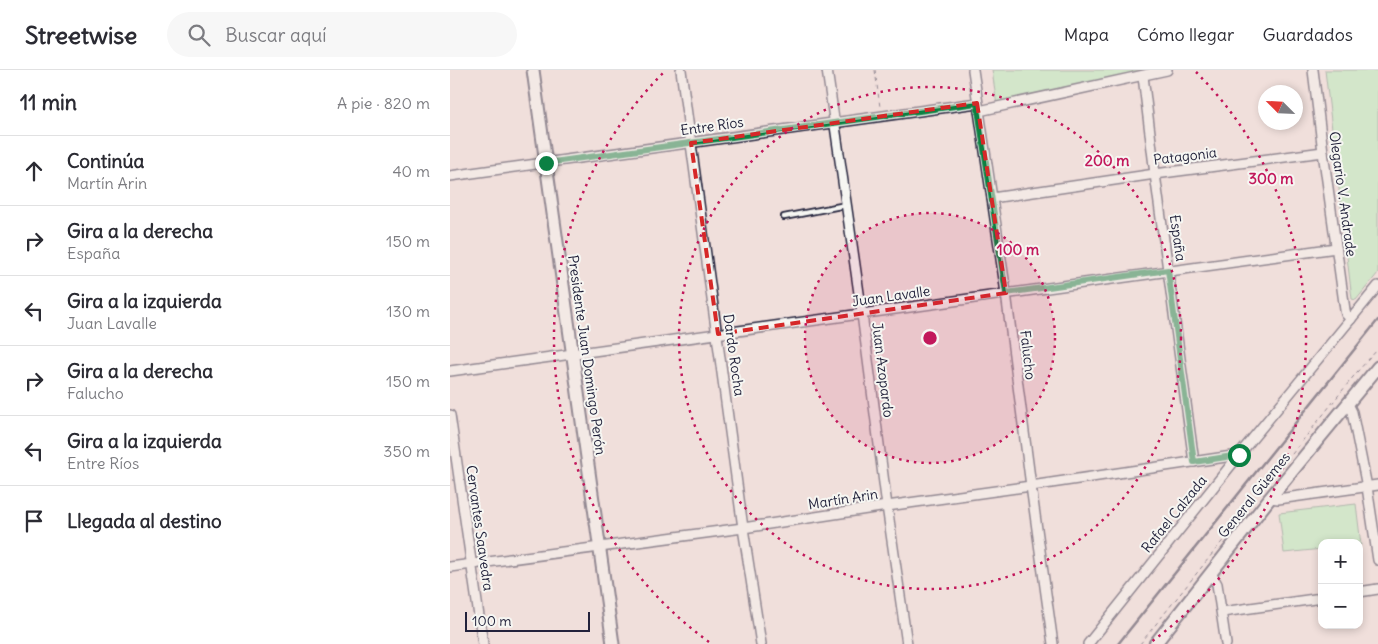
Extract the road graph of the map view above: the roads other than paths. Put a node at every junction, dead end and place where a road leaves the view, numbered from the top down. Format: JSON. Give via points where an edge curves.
{"nodes":[{"id":1,"x":533,"y":70,"type":"edge"},
{"id":2,"x":681,"y":70,"type":"edge"},
{"id":3,"x":827,"y":70,"type":"edge"},
{"id":4,"x":973,"y":70,"type":"edge"},
{"id":5,"x":1168,"y":70,"type":"edge"},
{"id":6,"x":1313,"y":70,"type":"edge"},
{"id":7,"x":1143,"y":76,"type":"junction"},
{"id":8,"x":978,"y":107,"type":"junction"},
{"id":9,"x":835,"y":122,"type":"junction"},
{"id":10,"x":691,"y":143,"type":"junction"},
{"id":11,"x":1323,"y":152,"type":"junction"},
{"id":12,"x":546,"y":163,"type":"junction"},
{"id":13,"x":1155,"y":174,"type":"junction"},
{"id":14,"x":450,"y":176,"type":"edge"},
{"id":15,"x":992,"y":198,"type":"junction"},
{"id":16,"x":846,"y":205,"type":"junction"},
{"id":17,"x":784,"y":216,"type":"dead end"},
{"id":18,"x":1336,"y":248,"type":"junction"},
{"id":19,"x":1168,"y":270,"type":"junction"},
{"id":20,"x":1378,"y":286,"type":"edge"},
{"id":21,"x":1006,"y":293,"type":"junction"},
{"id":22,"x":862,"y":314,"type":"junction"},
{"id":23,"x":1350,"y":320,"type":"junction"},
{"id":24,"x":718,"y":334,"type":"junction"},
{"id":25,"x":572,"y":353,"type":"junction"},
{"id":26,"x":1378,"y":367,"type":"edge"},
{"id":27,"x":450,"y":371,"type":"edge"},
{"id":28,"x":1348,"y":404,"type":"junction"},
{"id":29,"x":450,"y":415,"type":"edge"},
{"id":30,"x":1239,"y":455,"type":"junction"},
{"id":31,"x":1194,"y":462,"type":"junction"},
{"id":32,"x":1378,"y":485,"type":"edge"},
{"id":33,"x":1031,"y":486,"type":"junction"},
{"id":34,"x":1367,"y":487,"type":"junction"},
{"id":35,"x":1270,"y":498,"type":"junction"},
{"id":36,"x":887,"y":506,"type":"junction"},
{"id":37,"x":743,"y":528,"type":"junction"},
{"id":38,"x":599,"y":547,"type":"junction"},
{"id":39,"x":1378,"y":560,"type":"edge"},
{"id":40,"x":471,"y":564,"type":"junction"},
{"id":41,"x":450,"y":567,"type":"edge"},
{"id":42,"x":1211,"y":573,"type":"junction"},
{"id":43,"x":1378,"y":589,"type":"edge"},
{"id":44,"x":1363,"y":591,"type":"edge"},
{"id":45,"x":1318,"y":599,"type":"edge"},
{"id":46,"x":1222,"y":612,"type":"junction"},
{"id":47,"x":483,"y":644,"type":"edge"},
{"id":48,"x":613,"y":644,"type":"edge"},
{"id":49,"x":761,"y":644,"type":"edge"},
{"id":50,"x":906,"y":644,"type":"edge"},
{"id":51,"x":1053,"y":644,"type":"edge"},
{"id":52,"x":1088,"y":644,"type":"edge"},
{"id":53,"x":1155,"y":644,"type":"edge"},
{"id":54,"x":1226,"y":644,"type":"edge"}],
"edges":[{"from":1,"to":12,"type":"street","name":"Presidente Juan Domingo Perón"},
{"from":2,"to":10,"type":"street","name":"Dardo Rocha"},
{"from":3,"to":9,"type":"street","name":"Juan Azopardo"},
{"from":4,"to":8,"type":"street","name":"Falucho"},
{"from":5,"to":7,"type":"street","name":"Entre Ríos"},
{"from":6,"to":11,"type":"street","name":"Olegario V. Andrade"},
{"from":7,"to":8,"type":"street","name":"Entre Ríos"},
{"from":7,"to":13,"type":"street","name":"España"},
{"from":8,"to":9,"type":"street","name":"Entre Ríos"},
{"from":8,"to":15,"type":"street","name":"Falucho"},
{"from":9,"to":10,"type":"street","name":"Entre Ríos"},
{"from":9,"to":16,"type":"street","name":"Juan Azopardo"},
{"from":10,"to":12,"type":"street","name":"Entre Ríos"},
{"from":10,"to":24,"type":"street","name":"Dardo Rocha"},
{"from":11,"to":13,"type":"street","name":"Patagonia"},
{"from":11,"to":18,"type":"street","name":"Olegario V. Andrade"},
{"from":12,"to":14,"type":"street","name":"Entre Ríos"},
{"from":12,"to":25,"type":"street","name":"Presidente Juan Domingo Perón"},
{"from":13,"to":15,"type":"street","name":"Patagonia"},
{"from":13,"to":19,"type":"street","name":"España"},
{"from":15,"to":21,"type":"street","name":"Falucho"},
{"from":16,"to":17,"type":"lane"},
{"from":16,"to":22,"type":"street","name":"Juan Azopardo"},
{"from":18,"to":19,"type":"street","name":"Juan Lavalle"},
{"from":18,"to":23,"type":"street","name":"Olegario V. Andrade","via":[[1345,310]]},
{"from":19,"to":21,"type":"street","name":"Juan Lavalle"},
{"from":19,"to":31,"type":"street","name":"España"},
{"from":20,"to":23,"type":"street","name":"Rafael Calzada"},
{"from":21,"to":22,"type":"street","name":"Juan Lavalle"},
{"from":21,"to":33,"type":"street","name":"Falucho"},
{"from":22,"to":24,"type":"street","name":"Juan Lavalle"},
{"from":22,"to":36,"type":"street","name":"Juan Azopardo"},
{"from":23,"to":30,"type":"street","name":"Rafael Calzada"},
{"from":24,"to":25,"type":"street","name":"Juan Lavalle"},
{"from":24,"to":37,"type":"street","name":"Dardo Rocha"},
{"from":25,"to":27,"type":"street","name":"Juan Lavalle"},
{"from":25,"to":38,"type":"street","name":"Presidente Juan Domingo Perón"},
{"from":26,"to":28,"type":"street","name":"General Güemes"},
{"from":28,"to":34,"type":"street"},
{"from":28,"to":35,"type":"street","name":"General Güemes"},
{"from":29,"to":40,"type":"street","name":"Cervantes Saavedra"},
{"from":30,"to":31,"type":"street","name":"Martín Arin"},
{"from":30,"to":52,"type":"street","name":"Rafael Calzada"},
{"from":31,"to":33,"type":"street","name":"Martín Arin"},
{"from":32,"to":34,"type":"street"},
{"from":33,"to":36,"type":"street","name":"Martín Arin"},
{"from":33,"to":51,"type":"street","name":"Falucho"},
{"from":34,"to":35,"type":"street"},
{"from":34,"to":39,"type":"street"},
{"from":35,"to":42,"type":"street","name":"General Güemes"},
{"from":36,"to":37,"type":"street","name":"Martín Arin"},
{"from":36,"to":50,"type":"street","name":"Juan Azopardo"},
{"from":37,"to":38,"type":"street","name":"Martín Arin"},
{"from":37,"to":49,"type":"street","name":"Dardo Rocha"},
{"from":38,"to":40,"type":"street","name":"Martín Arin"},
{"from":38,"to":48,"type":"street","name":"Presidente Juan Domingo Perón"},
{"from":40,"to":41,"type":"street","name":"Martín Arin"},
{"from":40,"to":47,"type":"street","name":"Cervantes Saavedra"},
{"from":42,"to":46,"type":"street","via":[[1217,584]]},
{"from":42,"to":53,"type":"street","name":"General Güemes"},
{"from":43,"to":44,"type":"street"},
{"from":45,"to":46,"type":"street"},
{"from":46,"to":54,"type":"street"}]}
